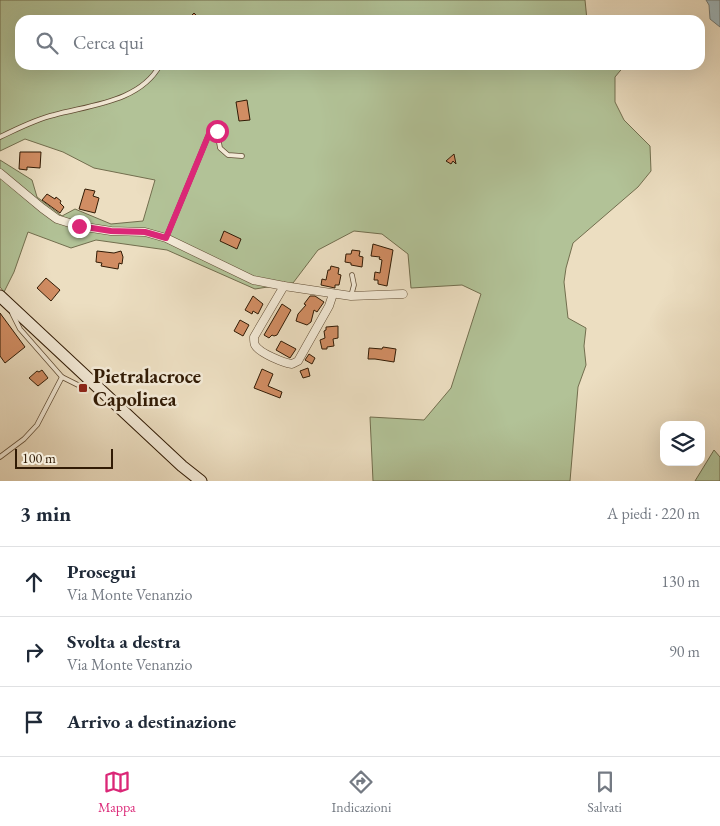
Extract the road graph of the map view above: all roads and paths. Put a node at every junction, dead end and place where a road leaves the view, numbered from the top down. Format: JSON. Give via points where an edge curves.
{"nodes":[{"id":1,"x":157,"y":70,"type":"edge"},
{"id":2,"x":0,"y":137,"type":"edge"},
{"id":3,"x":242,"y":156,"type":"dead end"},
{"id":4,"x":0,"y":173,"type":"edge"},
{"id":5,"x":166,"y":238,"type":"junction"},
{"id":6,"x":352,"y":275,"type":"dead end"},
{"id":7,"x":284,"y":286,"type":"junction"},
{"id":8,"x":333,"y":294,"type":"junction"},
{"id":9,"x":403,"y":294,"type":"dead end"},
{"id":10,"x":351,"y":296,"type":"junction"},
{"id":11,"x":3,"y":299,"type":"edge"},
{"id":12,"x":62,"y":377,"type":"junction"},
{"id":13,"x":90,"y":380,"type":"junction"},
{"id":14,"x":0,"y":457,"type":"edge"},
{"id":15,"x":201,"y":481,"type":"edge"}],
"edges":[{"from":1,"to":2,"type":"lane","via":[[136,89],[117,99],[52,115]]},
{"from":3,"to":5,"type":"lane","via":[[228,154],[220,148],[217,131],[209,134]]},
{"from":4,"to":5,"type":"street","via":[[57,218],[79,226],[145,232]]},
{"from":5,"to":7,"type":"street","via":[[253,280]]},
{"from":6,"to":10,"type":"lane"},
{"from":7,"to":8,"type":"street"},
{"from":7,"to":8,"type":"street","via":[[254,337],[254,344],[259,350],[285,363],[298,361]]},
{"from":8,"to":10,"type":"street"},
{"from":9,"to":10,"type":"street"},
{"from":11,"to":12,"type":"lane","via":[[20,329]]},
{"from":11,"to":13,"type":"main road"},
{"from":12,"to":13,"type":"lane","via":[[78,385]]},
{"from":12,"to":14,"type":"lane","via":[[37,424],[24,439]]},
{"from":13,"to":15,"type":"main road"}]}
